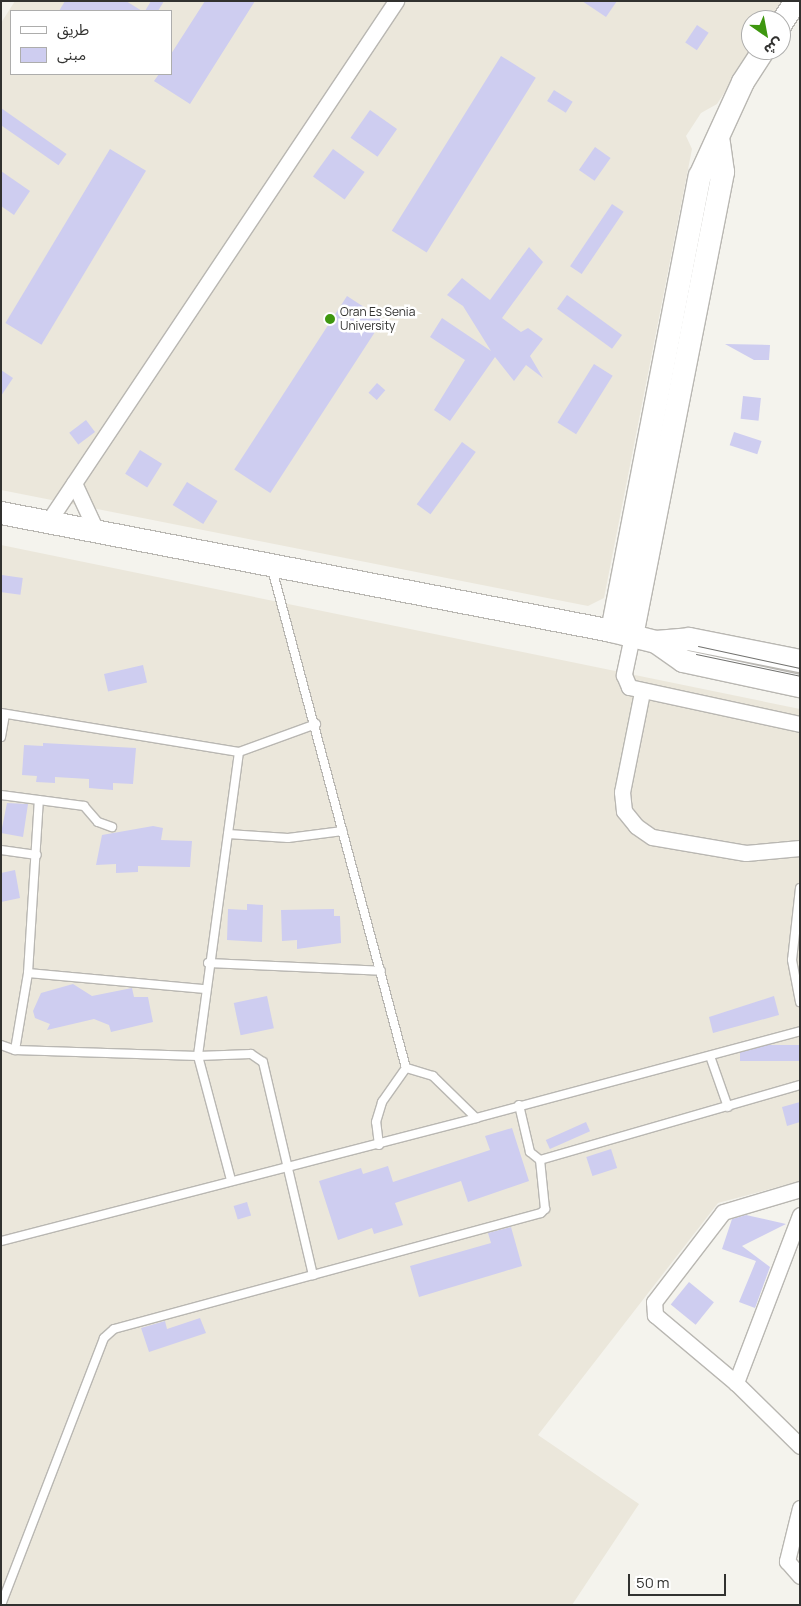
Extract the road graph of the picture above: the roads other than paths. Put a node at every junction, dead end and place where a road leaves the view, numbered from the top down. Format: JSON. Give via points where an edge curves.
{"nodes":[{"id":1,"x":396,"y":1,"type":"edge"},
{"id":2,"x":757,"y":60,"type":"edge"},
{"id":3,"x":74,"y":483,"type":"junction"},
{"id":4,"x":1,"y":513,"type":"edge"},
{"id":5,"x":48,"y":522,"type":"junction"},
{"id":6,"x":95,"y":528,"type":"junction"},
{"id":7,"x":270,"y":562,"type":"junction"},
{"id":8,"x":622,"y":634,"type":"junction"},
{"id":9,"x":656,"y":642,"type":"junction"},
{"id":10,"x":800,"y":661,"type":"edge"},
{"id":11,"x":800,"y":686,"type":"edge"},
{"id":12,"x":642,"y":692,"type":"junction"},
{"id":13,"x":3,"y":714,"type":"edge"},
{"id":14,"x":316,"y":724,"type":"junction"},
{"id":15,"x":800,"y":724,"type":"edge"},
{"id":16,"x":1,"y":737,"type":"edge"},
{"id":17,"x":239,"y":752,"type":"junction"},
{"id":18,"x":1,"y":795,"type":"edge"},
{"id":19,"x":39,"y":800,"type":"junction"},
{"id":20,"x":112,"y":827,"type":"dead end"},
{"id":21,"x":343,"y":831,"type":"junction"},
{"id":22,"x":228,"y":834,"type":"junction"},
{"id":23,"x":800,"y":848,"type":"edge"},
{"id":24,"x":1,"y":850,"type":"edge"},
{"id":25,"x":37,"y":855,"type":"junction"},
{"id":26,"x":800,"y":888,"type":"edge"},
{"id":27,"x":208,"y":963,"type":"junction"},
{"id":28,"x":381,"y":972,"type":"junction"},
{"id":29,"x":28,"y":973,"type":"junction"},
{"id":30,"x":205,"y":989,"type":"junction"},
{"id":31,"x":800,"y":1002,"type":"edge"},
{"id":32,"x":800,"y":1031,"type":"edge"},
{"id":33,"x":1,"y":1045,"type":"edge"},
{"id":34,"x":15,"y":1050,"type":"junction"},
{"id":35,"x":198,"y":1056,"type":"junction"},
{"id":36,"x":710,"y":1056,"type":"junction"},
{"id":37,"x":406,"y":1068,"type":"junction"},
{"id":38,"x":800,"y":1085,"type":"edge"},
{"id":39,"x":519,"y":1105,"type":"junction"},
{"id":40,"x":728,"y":1107,"type":"junction"},
{"id":41,"x":476,"y":1118,"type":"junction"},
{"id":42,"x":379,"y":1146,"type":"junction"},
{"id":43,"x":540,"y":1160,"type":"junction"},
{"id":44,"x":288,"y":1167,"type":"junction"},
{"id":45,"x":231,"y":1180,"type":"junction"},
{"id":46,"x":800,"y":1189,"type":"edge"},
{"id":47,"x":800,"y":1215,"type":"edge"},
{"id":48,"x":1,"y":1241,"type":"edge"},
{"id":49,"x":313,"y":1275,"type":"junction"},
{"id":50,"x":736,"y":1383,"type":"junction"},
{"id":51,"x":800,"y":1446,"type":"edge"},
{"id":52,"x":800,"y":1508,"type":"edge"},
{"id":53,"x":800,"y":1576,"type":"edge"},
{"id":54,"x":1,"y":1605,"type":"edge"}],
"edges":[{"from":1,"to":3,"type":"street"},
{"from":2,"to":8,"type":"main road","via":[[743,82],[719,142],[700,176]]},
{"from":3,"to":5,"type":"street"},
{"from":3,"to":6,"type":"street"},
{"from":4,"to":5,"type":"main road"},
{"from":5,"to":6,"type":"main road"},
{"from":6,"to":7,"type":"main road"},
{"from":7,"to":8,"type":"main road"},
{"from":7,"to":14,"type":"lane"},
{"from":8,"to":9,"type":"main road"},
{"from":8,"to":12,"type":"street","via":[[624,676],[629,687]]},
{"from":9,"to":10,"type":"main road","via":[[689,639]]},
{"from":9,"to":11,"type":"main road","via":[[683,661]]},
{"from":12,"to":15,"type":"street"},
{"from":12,"to":23,"type":"street","via":[[622,792],[624,811],[636,826],[652,837],[746,853]]},
{"from":13,"to":16,"type":"lane"},
{"from":13,"to":17,"type":"lane"},
{"from":14,"to":17,"type":"lane"},
{"from":14,"to":21,"type":"lane"},
{"from":17,"to":22,"type":"lane"},
{"from":18,"to":19,"type":"lane"},
{"from":19,"to":20,"type":"lane","via":[[84,806],[98,822]]},
{"from":19,"to":25,"type":"lane"},
{"from":21,"to":22,"type":"lane","via":[[288,838]]},
{"from":21,"to":28,"type":"lane"},
{"from":22,"to":27,"type":"lane"},
{"from":24,"to":25,"type":"lane"},
{"from":25,"to":29,"type":"lane"},
{"from":26,"to":31,"type":"lane","via":[[792,960]]},
{"from":27,"to":28,"type":"lane"},
{"from":27,"to":30,"type":"lane"},
{"from":28,"to":37,"type":"lane"},
{"from":29,"to":30,"type":"lane"},
{"from":29,"to":34,"type":"lane"},
{"from":30,"to":35,"type":"lane"},
{"from":32,"to":36,"type":"lane"},
{"from":33,"to":34,"type":"lane"},
{"from":34,"to":35,"type":"lane"},
{"from":35,"to":44,"type":"lane","via":[[251,1054],[263,1062]]},
{"from":35,"to":45,"type":"lane"},
{"from":36,"to":39,"type":"lane"},
{"from":36,"to":40,"type":"lane"},
{"from":37,"to":41,"type":"lane","via":[[433,1076]]},
{"from":37,"to":42,"type":"lane","via":[[382,1102],[376,1122]]},
{"from":38,"to":40,"type":"lane"},
{"from":39,"to":41,"type":"lane"},
{"from":39,"to":43,"type":"lane","via":[[530,1152]]},
{"from":40,"to":43,"type":"lane"},
{"from":41,"to":42,"type":"lane"},
{"from":42,"to":44,"type":"lane"},
{"from":43,"to":49,"type":"lane","via":[[545,1209],[541,1213]]},
{"from":44,"to":45,"type":"lane"},
{"from":44,"to":49,"type":"lane"},
{"from":45,"to":48,"type":"lane"},
{"from":46,"to":50,"type":"street","via":[[723,1212],[654,1302],[655,1315]]},
{"from":47,"to":50,"type":"street"},
{"from":49,"to":54,"type":"lane","via":[[114,1328],[104,1338]]},
{"from":50,"to":51,"type":"street"},
{"from":52,"to":53,"type":"street","via":[[787,1561]]}]}
